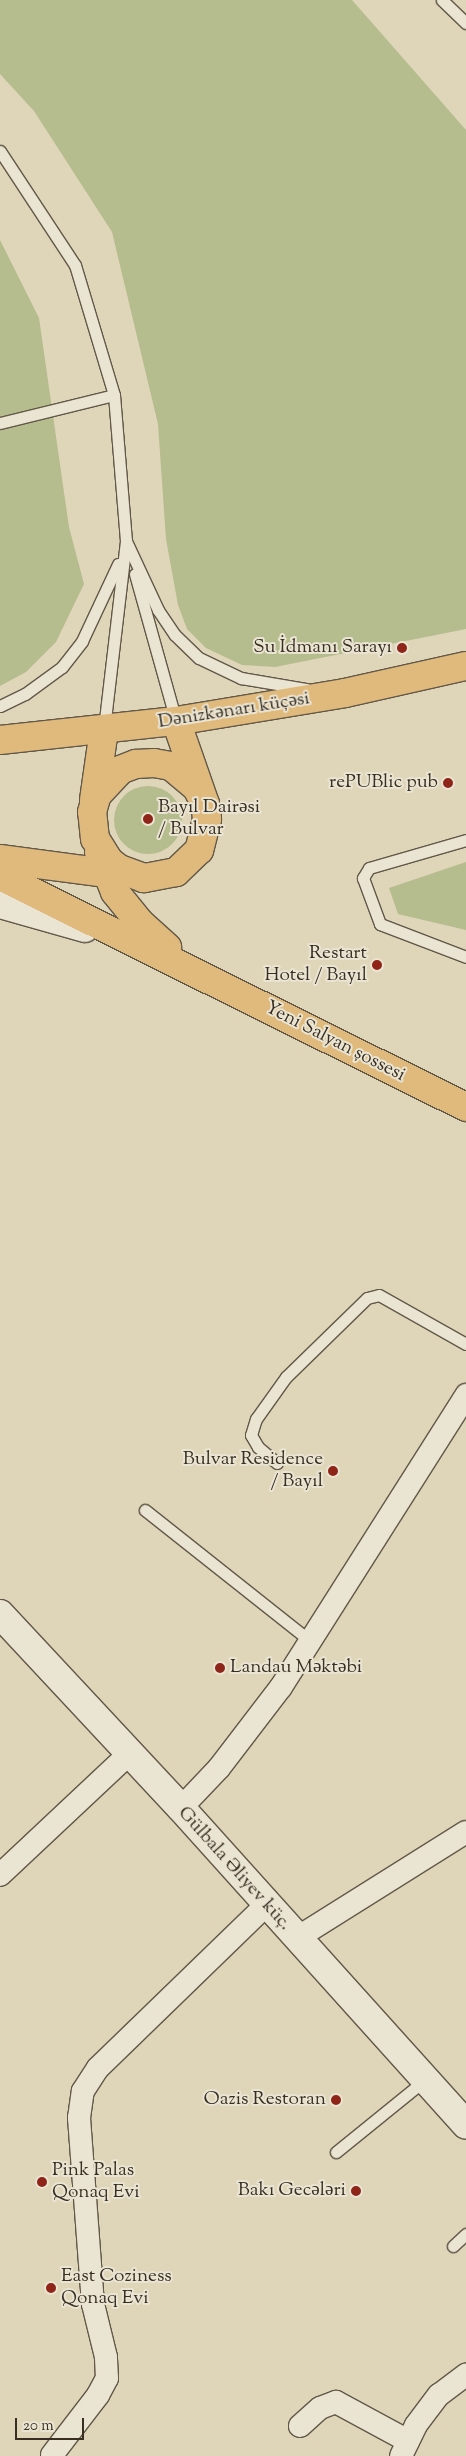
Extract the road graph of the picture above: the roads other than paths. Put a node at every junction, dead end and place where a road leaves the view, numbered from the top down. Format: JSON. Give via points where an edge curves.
{"nodes":[{"id":1,"x":442,"y":0,"type":"edge"},
{"id":2,"x":466,"y":23,"type":"edge"},
{"id":3,"x":0,"y":151,"type":"edge"},
{"id":4,"x":114,"y":395,"type":"junction"},
{"id":5,"x":0,"y":423,"type":"edge"},
{"id":6,"x":126,"y":541,"type":"junction"},
{"id":7,"x":466,"y":666,"type":"edge"},
{"id":8,"x":345,"y":693,"type":"junction"},
{"id":9,"x":0,"y":706,"type":"edge"},
{"id":10,"x":176,"y":722,"type":"junction"},
{"id":11,"x":104,"y":730,"type":"junction"},
{"id":12,"x":0,"y":740,"type":"edge"},
{"id":13,"x":205,"y":804,"type":"junction"},
{"id":14,"x":92,"y":812,"type":"junction"},
{"id":15,"x":95,"y":839,"type":"junction"},
{"id":16,"x":466,"y":840,"type":"edge"},
{"id":17,"x":0,"y":859,"type":"edge"},
{"id":18,"x":106,"y":873,"type":"junction"},
{"id":19,"x":0,"y":876,"type":"edge"},
{"id":20,"x":144,"y":878,"type":"junction"},
{"id":21,"x":0,"y":904,"type":"edge"},
{"id":22,"x":466,"y":957,"type":"edge"},
{"id":23,"x":204,"y":976,"type":"junction"},
{"id":24,"x":466,"y":1107,"type":"edge"},
{"id":25,"x":466,"y":1344,"type":"edge"},
{"id":26,"x":466,"y":1395,"type":"edge"},
{"id":27,"x":278,"y":1463,"type":"dead end"},
{"id":28,"x":145,"y":1510,"type":"dead end"},
{"id":29,"x":0,"y":1614,"type":"edge"},
{"id":30,"x":310,"y":1641,"type":"junction"},
{"id":31,"x":128,"y":1755,"type":"junction"},
{"id":32,"x":181,"y":1808,"type":"junction"},
{"id":33,"x":466,"y":1832,"type":"edge"},
{"id":34,"x":0,"y":1875,"type":"edge"},
{"id":35,"x":267,"y":1904,"type":"junction"},
{"id":36,"x":297,"y":1938,"type":"junction"},
{"id":37,"x":425,"y":2080,"type":"junction"},
{"id":38,"x":466,"y":2126,"type":"edge"},
{"id":39,"x":336,"y":2152,"type":"dead end"},
{"id":40,"x":466,"y":2234,"type":"edge"},
{"id":41,"x":453,"y":2246,"type":"dead end"},
{"id":42,"x":466,"y":2375,"type":"edge"},
{"id":43,"x":300,"y":2426,"type":"dead end"},
{"id":44,"x":405,"y":2448,"type":"edge"},
{"id":45,"x":52,"y":2455,"type":"edge"}],
"edges":[{"from":1,"to":2,"type":"lane"},
{"from":3,"to":4,"type":"lane","via":[[75,265]]},
{"from":4,"to":5,"type":"lane"},
{"from":4,"to":6,"type":"lane"},
{"from":6,"to":8,"type":"lane","via":[[158,610],[175,635],[199,658],[241,678],[275,686]]},
{"from":6,"to":9,"type":"lane","via":[[115,574],[82,642],[43,682]]},
{"from":6,"to":10,"type":"lane"},
{"from":6,"to":11,"type":"lane"},
{"from":7,"to":8,"type":"highway","name":"Dənizkənarı küçəsi"},
{"from":8,"to":10,"type":"highway","name":"Dənizkənarı küçəsi"},
{"from":10,"to":11,"type":"highway","name":"Dənizkənarı küçəsi"},
{"from":10,"to":13,"type":"highway"},
{"from":11,"to":12,"type":"highway","name":"Dənizkənarı küçəsi"},
{"from":11,"to":14,"type":"highway"},
{"from":13,"to":14,"type":"highway","via":[[197,788],[171,766],[136,764],[120,770],[107,781],[97,795]]},
{"from":13,"to":20,"type":"highway","via":[[205,835],[189,863],[168,874]]},
{"from":14,"to":15,"type":"highway"},
{"from":15,"to":18,"type":"highway"},
{"from":15,"to":20,"type":"highway","via":[[100,851],[119,869]]},
{"from":16,"to":22,"type":"lane","via":[[369,868],[364,878],[380,924]]},
{"from":17,"to":18,"type":"highway"},
{"from":18,"to":20,"type":"highway"},
{"from":18,"to":23,"type":"highway","via":[[115,892],[139,922]]},
{"from":19,"to":23,"type":"highway"},
{"from":21,"to":23,"type":"street","via":[[66,921]]},
{"from":23,"to":24,"type":"highway","name":"Yeni Salyan şossesi"},
{"from":25,"to":27,"type":"lane","via":[[379,1295],[368,1298],[286,1377],[256,1419],[251,1435],[258,1447]]},
{"from":26,"to":30,"type":"street"},
{"from":28,"to":30,"type":"lane"},
{"from":29,"to":31,"type":"street","name":"Gülbala Əliyev küç."},
{"from":30,"to":32,"type":"street","via":[[247,1733]]},
{"from":31,"to":32,"type":"street","name":"Gülbala Əliyev küç."},
{"from":31,"to":34,"type":"street"},
{"from":32,"to":35,"type":"street","name":"Gülbala Əliyev küç."},
{"from":33,"to":36,"type":"street"},
{"from":35,"to":36,"type":"street","name":"Gülbala Əliyev küç."},
{"from":35,"to":45,"type":"street","via":[[98,2068],[83,2091],[79,2118],[93,2304],[106,2357],[107,2378],[98,2395]]},
{"from":36,"to":37,"type":"street","name":"Gülbala Əliyev küç."},
{"from":37,"to":38,"type":"street","name":"Gülbala Əliyev küç."},
{"from":37,"to":39,"type":"lane"},
{"from":40,"to":41,"type":"lane"},
{"from":42,"to":44,"type":"street","via":[[439,2396],[416,2425]]},
{"from":43,"to":44,"type":"street","via":[[320,2408],[336,2402]]}]}
